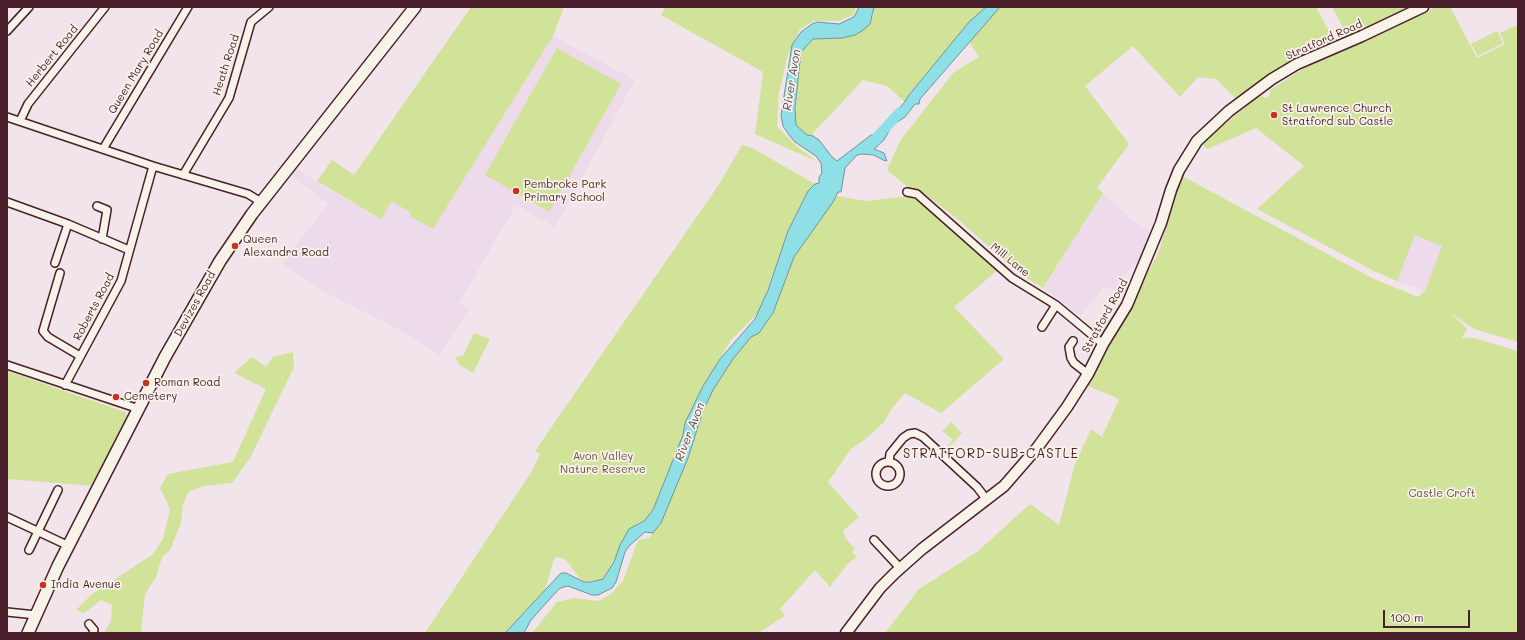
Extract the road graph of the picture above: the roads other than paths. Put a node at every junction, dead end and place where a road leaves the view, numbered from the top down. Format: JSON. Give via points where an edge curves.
{"nodes":[{"id":1,"x":18,"y":7,"type":"edge"},
{"id":2,"x":30,"y":7,"type":"edge"},
{"id":3,"x":105,"y":7,"type":"edge"},
{"id":4,"x":188,"y":7,"type":"edge"},
{"id":5,"x":269,"y":7,"type":"edge"},
{"id":6,"x":415,"y":7,"type":"edge"},
{"id":7,"x":1423,"y":7,"type":"edge"},
{"id":8,"x":24,"y":13,"type":"junction"},
{"id":9,"x":7,"y":32,"type":"edge"},
{"id":10,"x":7,"y":117,"type":"edge"},
{"id":11,"x":20,"y":121,"type":"junction"},
{"id":12,"x":103,"y":149,"type":"junction"},
{"id":13,"x":153,"y":166,"type":"junction"},
{"id":14,"x":183,"y":175,"type":"junction"},
{"id":15,"x":907,"y":192,"type":"dead end"},
{"id":16,"x":7,"y":202,"type":"edge"},
{"id":17,"x":261,"y":202,"type":"junction"},
{"id":18,"x":97,"y":206,"type":"dead end"},
{"id":19,"x":68,"y":224,"type":"junction"},
{"id":20,"x":102,"y":239,"type":"junction"},
{"id":21,"x":130,"y":250,"type":"junction"},
{"id":22,"x":55,"y":263,"type":"dead end"},
{"id":23,"x":61,"y":277,"type":"dead end"},
{"id":24,"x":1056,"y":305,"type":"junction"},
{"id":25,"x":1042,"y":326,"type":"dead end"},
{"id":26,"x":1073,"y":341,"type":"dead end"},
{"id":27,"x":1103,"y":344,"type":"junction"},
{"id":28,"x":80,"y":356,"type":"junction"},
{"id":29,"x":7,"y":365,"type":"edge"},
{"id":30,"x":1088,"y":374,"type":"junction"},
{"id":31,"x":65,"y":385,"type":"junction"},
{"id":32,"x":138,"y":409,"type":"junction"},
{"id":33,"x":889,"y":462,"type":"dead end"},
{"id":34,"x":58,"y":490,"type":"dead end"},
{"id":35,"x":987,"y":500,"type":"junction"},
{"id":36,"x":7,"y":517,"type":"edge"},
{"id":37,"x":38,"y":531,"type":"junction"},
{"id":38,"x":874,"y":540,"type":"dead end"},
{"id":39,"x":69,"y":546,"type":"junction"},
{"id":40,"x":29,"y":550,"type":"dead end"},
{"id":41,"x":900,"y":568,"type":"junction"},
{"id":42,"x":7,"y":612,"type":"edge"},
{"id":43,"x":36,"y":615,"type":"junction"},
{"id":44,"x":89,"y":624,"type":"dead end"},
{"id":45,"x":28,"y":633,"type":"edge"},
{"id":46,"x":93,"y":633,"type":"edge"},
{"id":47,"x":846,"y":633,"type":"edge"}],
"edges":[{"from":1,"to":8,"type":"street"},
{"from":2,"to":8,"type":"street"},
{"from":3,"to":11,"type":"street","name":"Herbert Road","via":[[28,104]]},
{"from":4,"to":12,"type":"street","name":"Queen Mary Road"},
{"from":5,"to":14,"type":"street","name":"Heath Road","via":[[251,22],[229,98]]},
{"from":6,"to":17,"type":"main road","name":"Devizes Road"},
{"from":7,"to":27,"type":"street","name":"Stratford Road","via":[[1297,64],[1229,110],[1199,138],[1179,170],[1159,229],[1127,305]]},
{"from":8,"to":9,"type":"street"},
{"from":10,"to":11,"type":"street"},
{"from":11,"to":12,"type":"street"},
{"from":12,"to":13,"type":"street"},
{"from":13,"to":14,"type":"street"},
{"from":13,"to":21,"type":"street","name":"Roberts Road"},
{"from":14,"to":17,"type":"street","via":[[248,194]]},
{"from":15,"to":24,"type":"street","name":"Mill Lane","via":[[917,194],[1012,278]]},
{"from":16,"to":19,"type":"street"},
{"from":17,"to":32,"type":"main road","name":"Devizes Road","via":[[214,271]]},
{"from":18,"to":20,"type":"street","via":[[107,210]]},
{"from":19,"to":20,"type":"street"},
{"from":19,"to":22,"type":"street"},
{"from":20,"to":21,"type":"street"},
{"from":21,"to":28,"type":"street","name":"Roberts Road","via":[[121,281]]},
{"from":23,"to":28,"type":"street","via":[[43,331],[48,337]]},
{"from":24,"to":25,"type":"street"},
{"from":24,"to":27,"type":"street","name":"Mill Lane"},
{"from":26,"to":30,"type":"street","via":[[1069,347],[1071,358]]},
{"from":27,"to":30,"type":"street","name":"Stratford Road"},
{"from":28,"to":31,"type":"street","name":"Roberts Road"},
{"from":29,"to":31,"type":"street"},
{"from":30,"to":35,"type":"street","name":"Stratford Road","via":[[1037,448],[1004,486]]},
{"from":31,"to":32,"type":"street"},
{"from":32,"to":39,"type":"main road","name":"Devizes Road"},
{"from":33,"to":35,"type":"street","via":[[890,454],[903,438],[915,433],[923,437],[977,487]]},
{"from":34,"to":37,"type":"street"},
{"from":35,"to":41,"type":"street","name":"Stratford Road"},
{"from":36,"to":37,"type":"street"},
{"from":37,"to":39,"type":"street"},
{"from":37,"to":40,"type":"street"},
{"from":38,"to":41,"type":"street"},
{"from":39,"to":43,"type":"main road","name":"Devizes Road"},
{"from":41,"to":47,"type":"street","name":"Stratford Road","via":[[880,588]]},
{"from":42,"to":43,"type":"street"},
{"from":43,"to":45,"type":"main road","name":"Devizes Road"},
{"from":44,"to":46,"type":"street","via":[[94,630]]}]}
